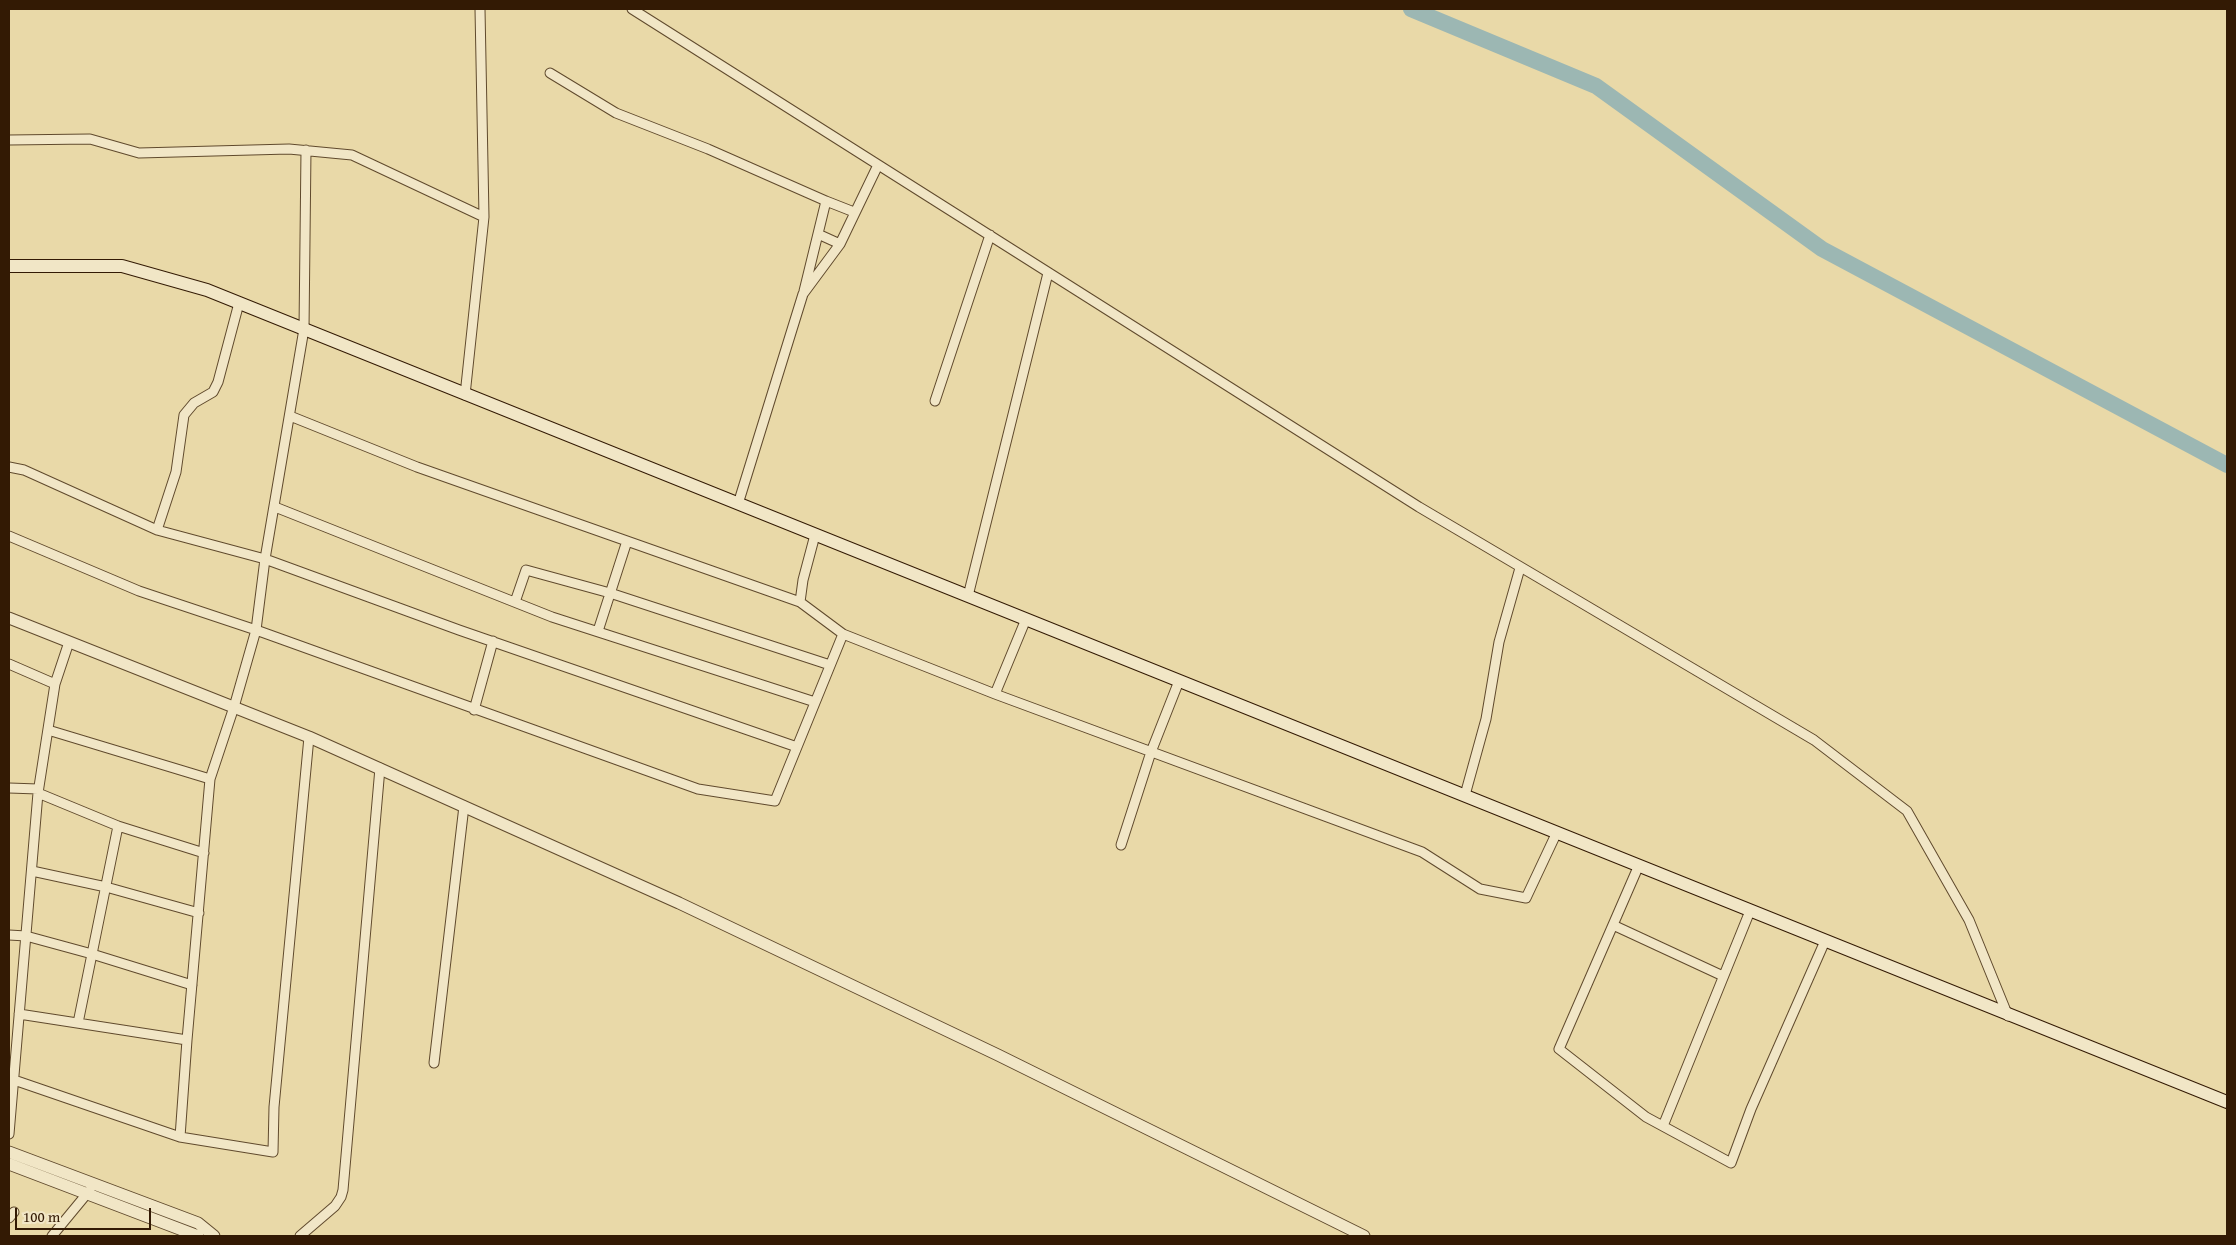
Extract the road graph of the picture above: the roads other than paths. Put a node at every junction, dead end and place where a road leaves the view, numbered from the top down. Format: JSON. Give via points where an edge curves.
{"nodes":[{"id":1,"x":480,"y":9,"type":"edge"},
{"id":2,"x":632,"y":9,"type":"edge"},
{"id":3,"x":550,"y":73,"type":"dead end"},
{"id":4,"x":9,"y":140,"type":"edge"},
{"id":5,"x":306,"y":150,"type":"junction"},
{"id":6,"x":878,"y":165,"type":"junction"},
{"id":7,"x":826,"y":201,"type":"junction"},
{"id":8,"x":854,"y":212,"type":"junction"},
{"id":9,"x":484,"y":216,"type":"junction"},
{"id":10,"x":818,"y":234,"type":"junction"},
{"id":11,"x":990,"y":236,"type":"junction"},
{"id":12,"x":840,"y":244,"type":"junction"},
{"id":13,"x":9,"y":266,"type":"edge"},
{"id":14,"x":1048,"y":272,"type":"junction"},
{"id":15,"x":803,"y":294,"type":"junction"},
{"id":16,"x":239,"y":303,"type":"junction"},
{"id":17,"x":304,"y":329,"type":"junction"},
{"id":18,"x":465,"y":395,"type":"junction"},
{"id":19,"x":935,"y":401,"type":"dead end"},
{"id":20,"x":290,"y":416,"type":"junction"},
{"id":21,"x":9,"y":467,"type":"edge"},
{"id":22,"x":738,"y":504,"type":"junction"},
{"id":23,"x":275,"y":507,"type":"junction"},
{"id":24,"x":157,"y":530,"type":"junction"},
{"id":25,"x":815,"y":535,"type":"junction"},
{"id":26,"x":9,"y":536,"type":"edge"},
{"id":27,"x":627,"y":541,"type":"junction"},
{"id":28,"x":265,"y":559,"type":"junction"},
{"id":29,"x":1520,"y":568,"type":"junction"},
{"id":30,"x":610,"y":593,"type":"junction"},
{"id":31,"x":968,"y":596,"type":"junction"},
{"id":32,"x":515,"y":602,"type":"junction"},
{"id":33,"x":800,"y":602,"type":"junction"},
{"id":34,"x":9,"y":618,"type":"edge"},
{"id":35,"x":1026,"y":620,"type":"junction"},
{"id":36,"x":256,"y":630,"type":"junction"},
{"id":37,"x":598,"y":632,"type":"junction"},
{"id":38,"x":843,"y":634,"type":"junction"},
{"id":39,"x":492,"y":641,"type":"junction"},
{"id":40,"x":69,"y":642,"type":"junction"},
{"id":41,"x":9,"y":664,"type":"edge"},
{"id":42,"x":830,"y":665,"type":"junction"},
{"id":43,"x":1179,"y":681,"type":"junction"},
{"id":44,"x":55,"y":684,"type":"junction"},
{"id":45,"x":995,"y":694,"type":"junction"},
{"id":46,"x":815,"y":702,"type":"junction"},
{"id":47,"x":234,"y":707,"type":"junction"},
{"id":48,"x":474,"y":710,"type":"junction"},
{"id":49,"x":48,"y":730,"type":"junction"},
{"id":50,"x":308,"y":737,"type":"junction"},
{"id":51,"x":797,"y":747,"type":"junction"},
{"id":52,"x":1152,"y":752,"type":"junction"},
{"id":53,"x":380,"y":768,"type":"junction"},
{"id":54,"x":210,"y":779,"type":"junction"},
{"id":55,"x":9,"y":788,"type":"edge"},
{"id":56,"x":38,"y":791,"type":"junction"},
{"id":57,"x":1465,"y":795,"type":"junction"},
{"id":58,"x":464,"y":806,"type":"junction"},
{"id":59,"x":118,"y":826,"type":"junction"},
{"id":60,"x":1557,"y":832,"type":"junction"},
{"id":61,"x":1121,"y":845,"type":"dead end"},
{"id":62,"x":204,"y":853,"type":"junction"},
{"id":63,"x":1639,"y":865,"type":"junction"},
{"id":64,"x":32,"y":871,"type":"junction"},
{"id":65,"x":106,"y":888,"type":"junction"},
{"id":66,"x":1750,"y":911,"type":"junction"},
{"id":67,"x":198,"y":913,"type":"junction"},
{"id":68,"x":1613,"y":925,"type":"junction"},
{"id":69,"x":9,"y":935,"type":"edge"},
{"id":70,"x":26,"y":936,"type":"junction"},
{"id":71,"x":1825,"y":941,"type":"junction"},
{"id":72,"x":92,"y":954,"type":"junction"},
{"id":73,"x":1723,"y":976,"type":"junction"},
{"id":74,"x":192,"y":984,"type":"junction"},
{"id":75,"x":20,"y":1014,"type":"junction"},
{"id":76,"x":2008,"y":1016,"type":"junction"},
{"id":77,"x":78,"y":1023,"type":"junction"},
{"id":78,"x":188,"y":1040,"type":"junction"},
{"id":79,"x":434,"y":1063,"type":"dead end"},
{"id":80,"x":14,"y":1080,"type":"junction"},
{"id":81,"x":2227,"y":1102,"type":"edge"},
{"id":82,"x":1662,"y":1126,"type":"junction"},
{"id":83,"x":9,"y":1134,"type":"edge"},
{"id":84,"x":180,"y":1137,"type":"junction"},
{"id":85,"x":9,"y":1152,"type":"edge"},
{"id":86,"x":9,"y":1164,"type":"edge"},
{"id":87,"x":91,"y":1189,"type":"junction"},
{"id":88,"x":52,"y":1236,"type":"edge"},
{"id":89,"x":198,"y":1236,"type":"edge"},
{"id":90,"x":214,"y":1236,"type":"edge"},
{"id":91,"x":300,"y":1236,"type":"edge"},
{"id":92,"x":1364,"y":1236,"type":"edge"}],
"edges":[{"from":1,"to":9,"type":"street"},
{"from":2,"to":6,"type":"street"},
{"from":3,"to":7,"type":"street","via":[[616,114],[708,149]]},
{"from":4,"to":5,"type":"street","via":[[90,139],[139,153]]},
{"from":5,"to":9,"type":"street","via":[[352,155]]},
{"from":5,"to":17,"type":"street"},
{"from":6,"to":8,"type":"street"},
{"from":6,"to":11,"type":"street"},
{"from":7,"to":8,"type":"street"},
{"from":7,"to":10,"type":"street"},
{"from":8,"to":12,"type":"street"},
{"from":9,"to":18,"type":"street"},
{"from":10,"to":12,"type":"street"},
{"from":10,"to":15,"type":"street"},
{"from":11,"to":14,"type":"street"},
{"from":11,"to":19,"type":"street"},
{"from":12,"to":15,"type":"street"},
{"from":13,"to":16,"type":"main road","via":[[122,266],[207,290]]},
{"from":14,"to":29,"type":"street","via":[[1419,508]]},
{"from":14,"to":31,"type":"street"},
{"from":15,"to":22,"type":"street"},
{"from":16,"to":17,"type":"main road"},
{"from":16,"to":24,"type":"street","via":[[218,382],[213,392],[194,403],[184,415],[176,472]]},
{"from":17,"to":18,"type":"main road"},
{"from":17,"to":20,"type":"street"},
{"from":18,"to":22,"type":"main road"},
{"from":20,"to":23,"type":"street"},
{"from":20,"to":27,"type":"street","via":[[417,467]]},
{"from":21,"to":24,"type":"street","via":[[24,470]]},
{"from":22,"to":25,"type":"main road"},
{"from":23,"to":28,"type":"street"},
{"from":23,"to":32,"type":"street"},
{"from":24,"to":28,"type":"street"},
{"from":25,"to":31,"type":"main road"},
{"from":25,"to":33,"type":"street"},
{"from":26,"to":36,"type":"street","via":[[138,591]]},
{"from":27,"to":30,"type":"street"},
{"from":27,"to":33,"type":"street"},
{"from":28,"to":36,"type":"street"},
{"from":28,"to":39,"type":"street"},
{"from":29,"to":57,"type":"street","via":[[1499,642],[1486,719]]},
{"from":29,"to":76,"type":"street","via":[[1814,740],[1907,811],[1969,920]]},
{"from":30,"to":32,"type":"street","via":[[526,570]]},
{"from":30,"to":37,"type":"street"},
{"from":30,"to":42,"type":"street"},
{"from":31,"to":35,"type":"main road"},
{"from":32,"to":37,"type":"street"},
{"from":33,"to":38,"type":"street"},
{"from":34,"to":40,"type":"street"},
{"from":35,"to":43,"type":"main road"},
{"from":35,"to":45,"type":"street"},
{"from":36,"to":47,"type":"street"},
{"from":36,"to":48,"type":"street"},
{"from":37,"to":46,"type":"street"},
{"from":38,"to":42,"type":"street"},
{"from":38,"to":45,"type":"street"},
{"from":39,"to":48,"type":"street"},
{"from":39,"to":51,"type":"street"},
{"from":40,"to":44,"type":"street"},
{"from":40,"to":47,"type":"street"},
{"from":41,"to":44,"type":"street"},
{"from":42,"to":46,"type":"street"},
{"from":43,"to":52,"type":"street"},
{"from":43,"to":57,"type":"main road"},
{"from":44,"to":49,"type":"street"},
{"from":45,"to":52,"type":"street"},
{"from":46,"to":51,"type":"street"},
{"from":47,"to":50,"type":"street"},
{"from":47,"to":54,"type":"street"},
{"from":48,"to":51,"type":"street","via":[[698,789],[775,801]]},
{"from":49,"to":54,"type":"street"},
{"from":49,"to":56,"type":"street"},
{"from":50,"to":53,"type":"street"},
{"from":50,"to":84,"type":"street","via":[[274,1108],[273,1152]]},
{"from":52,"to":60,"type":"street","via":[[1422,852],[1480,889],[1526,898]]},
{"from":52,"to":61,"type":"street"},
{"from":53,"to":58,"type":"street"},
{"from":53,"to":91,"type":"street","via":[[343,1190],[335,1206]]},
{"from":54,"to":62,"type":"street"},
{"from":55,"to":56,"type":"street"},
{"from":56,"to":59,"type":"street"},
{"from":56,"to":64,"type":"street"},
{"from":57,"to":60,"type":"main road"},
{"from":58,"to":79,"type":"street"},
{"from":58,"to":92,"type":"street","via":[[679,903]]},
{"from":59,"to":62,"type":"street"},
{"from":59,"to":65,"type":"street"},
{"from":60,"to":63,"type":"main road"},
{"from":62,"to":67,"type":"street"},
{"from":63,"to":66,"type":"main road"},
{"from":63,"to":68,"type":"street"},
{"from":64,"to":65,"type":"street"},
{"from":64,"to":70,"type":"street"},
{"from":65,"to":67,"type":"street"},
{"from":65,"to":72,"type":"street"},
{"from":66,"to":71,"type":"main road"},
{"from":66,"to":73,"type":"street"},
{"from":67,"to":74,"type":"street"},
{"from":68,"to":73,"type":"street"},
{"from":68,"to":82,"type":"street","via":[[1559,1049]]},
{"from":69,"to":70,"type":"street"},
{"from":70,"to":72,"type":"street"},
{"from":70,"to":75,"type":"street"},
{"from":71,"to":76,"type":"main road"},
{"from":71,"to":82,"type":"street","via":[[1750,1109],[1731,1163]]},
{"from":72,"to":74,"type":"street"},
{"from":72,"to":77,"type":"street"},
{"from":73,"to":82,"type":"street"},
{"from":74,"to":78,"type":"street"},
{"from":75,"to":77,"type":"street"},
{"from":75,"to":80,"type":"street"},
{"from":76,"to":81,"type":"main road"},
{"from":77,"to":78,"type":"street"},
{"from":78,"to":84,"type":"street"},
{"from":80,"to":83,"type":"street"},
{"from":80,"to":84,"type":"street"},
{"from":85,"to":87,"type":"street"},
{"from":86,"to":87,"type":"street"},
{"from":87,"to":88,"type":"street"},
{"from":87,"to":89,"type":"street"},
{"from":87,"to":90,"type":"street","via":[[198,1223]]}]}
